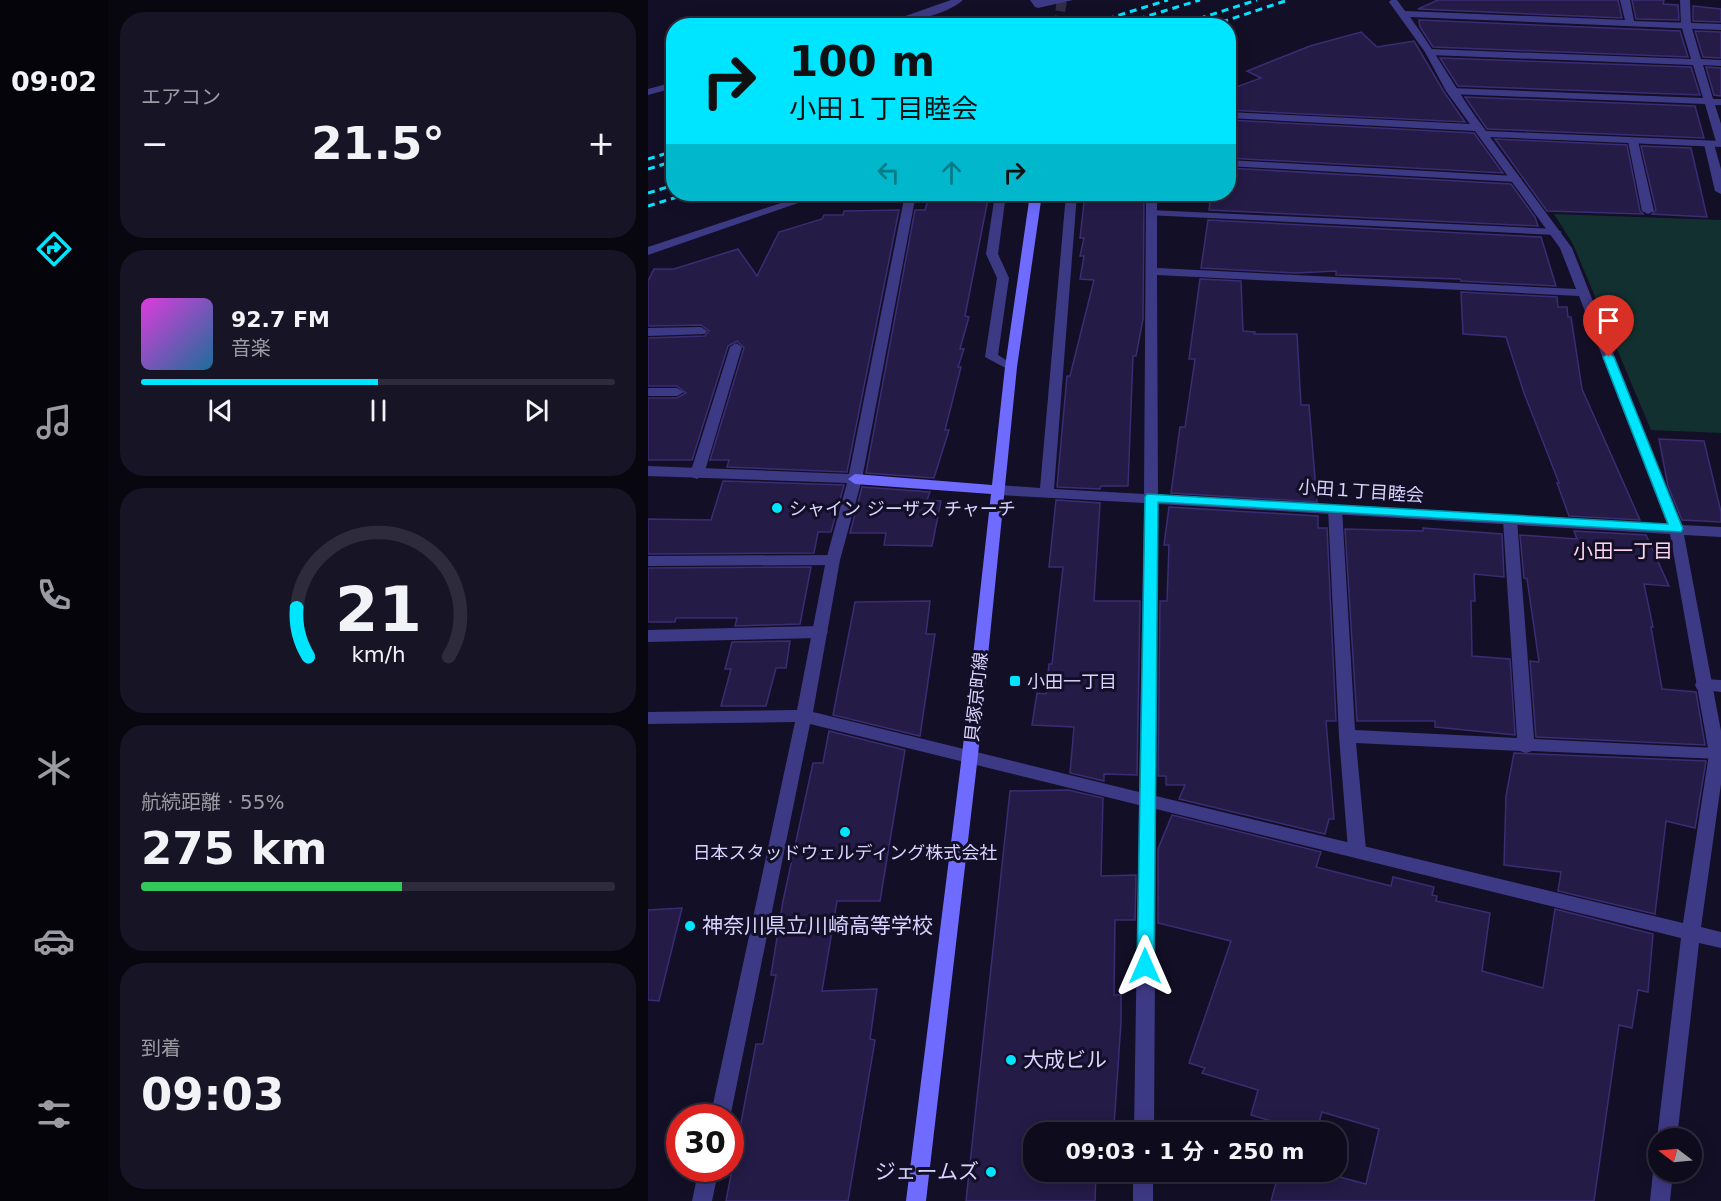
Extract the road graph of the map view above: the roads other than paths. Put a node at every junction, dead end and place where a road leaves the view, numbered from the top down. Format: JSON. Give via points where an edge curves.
{"nodes":[{"id":1,"x":958,"y":0,"type":"edge"},
{"id":2,"x":1035,"y":0,"type":"edge"},
{"id":3,"x":1068,"y":0,"type":"edge"},
{"id":4,"x":1625,"y":0,"type":"edge"},
{"id":5,"x":1685,"y":0,"type":"edge"},
{"id":6,"x":1394,"y":2,"type":"dead end"},
{"id":7,"x":1404,"y":14,"type":"junction"},
{"id":8,"x":907,"y":18,"type":"edge"},
{"id":9,"x":1630,"y":23,"type":"junction"},
{"id":10,"x":1686,"y":25,"type":"junction"},
{"id":11,"x":1721,"y":27,"type":"edge"},
{"id":12,"x":1431,"y":52,"type":"junction"},
{"id":13,"x":1697,"y":62,"type":"junction"},
{"id":14,"x":1721,"y":63,"type":"edge"},
{"id":15,"x":666,"y":87,"type":"edge"},
{"id":16,"x":1451,"y":91,"type":"junction"},
{"id":17,"x":648,"y":92,"type":"edge"},
{"id":18,"x":1715,"y":102,"type":"edge"},
{"id":19,"x":1236,"y":116,"type":"edge"},
{"id":20,"x":1481,"y":131,"type":"junction"},
{"id":21,"x":1633,"y":141,"type":"junction"},
{"id":22,"x":1721,"y":143,"type":"edge"},
{"id":23,"x":1708,"y":144,"type":"junction"},
{"id":24,"x":1236,"y":163,"type":"edge"},
{"id":25,"x":1516,"y":179,"type":"junction"},
{"id":26,"x":1721,"y":191,"type":"edge"},
{"id":27,"x":797,"y":201,"type":"edge"},
{"id":28,"x":910,"y":201,"type":"edge"},
{"id":29,"x":999,"y":201,"type":"edge"},
{"id":30,"x":1035,"y":201,"type":"edge"},
{"id":31,"x":1070,"y":201,"type":"edge"},
{"id":32,"x":1151,"y":201,"type":"edge"},
{"id":33,"x":1648,"y":211,"type":"dead end"},
{"id":34,"x":1151,"y":213,"type":"junction"},
{"id":35,"x":1556,"y":232,"type":"junction"},
{"id":36,"x":648,"y":251,"type":"edge"},
{"id":37,"x":1151,"y":271,"type":"junction"},
{"id":38,"x":1583,"y":292,"type":"junction"},
{"id":39,"x":700,"y":331,"type":"dead end"},
{"id":40,"x":648,"y":332,"type":"edge"},
{"id":41,"x":736,"y":347,"type":"dead end"},
{"id":42,"x":1011,"y":367,"type":"junction"},
{"id":43,"x":648,"y":392,"type":"edge"},
{"id":44,"x":677,"y":392,"type":"dead end"},
{"id":45,"x":648,"y":471,"type":"edge"},
{"id":46,"x":697,"y":474,"type":"junction"},
{"id":47,"x":855,"y":479,"type":"junction"},
{"id":48,"x":999,"y":490,"type":"junction"},
{"id":49,"x":1047,"y":491,"type":"junction"},
{"id":50,"x":1152,"y":497,"type":"junction"},
{"id":51,"x":1335,"y":509,"type":"junction"},
{"id":52,"x":1510,"y":520,"type":"junction"},
{"id":53,"x":1676,"y":529,"type":"junction"},
{"id":54,"x":1721,"y":532,"type":"edge"},
{"id":55,"x":832,"y":560,"type":"junction"},
{"id":56,"x":648,"y":561,"type":"edge"},
{"id":57,"x":820,"y":632,"type":"junction"},
{"id":58,"x":648,"y":636,"type":"edge"},
{"id":59,"x":1712,"y":685,"type":"edge"},
{"id":60,"x":804,"y":716,"type":"junction"},
{"id":61,"x":648,"y":718,"type":"edge"},
{"id":62,"x":1347,"y":736,"type":"junction"},
{"id":63,"x":1526,"y":747,"type":"junction"},
{"id":64,"x":1717,"y":754,"type":"junction"},
{"id":65,"x":970,"y":755,"type":"junction"},
{"id":66,"x":1147,"y":800,"type":"junction"},
{"id":67,"x":1357,"y":850,"type":"junction"},
{"id":68,"x":1691,"y":933,"type":"junction"},
{"id":69,"x":1721,"y":940,"type":"edge"},
{"id":70,"x":723,"y":1104,"type":"edge"},
{"id":71,"x":1144,"y":1122,"type":"edge"},
{"id":72,"x":1668,"y":1128,"type":"edge"},
{"id":73,"x":706,"y":1182,"type":"edge"},
{"id":74,"x":1143,"y":1182,"type":"edge"},
{"id":75,"x":1662,"y":1182,"type":"edge"},
{"id":76,"x":702,"y":1201,"type":"edge"},
{"id":77,"x":916,"y":1201,"type":"edge"},
{"id":78,"x":1143,"y":1201,"type":"edge"},
{"id":79,"x":1660,"y":1201,"type":"edge"}],
"edges":[{"from":1,"to":8,"type":"street"},
{"from":2,"to":3,"type":"street","via":[[1045,6]]},
{"from":4,"to":9,"type":"street"},
{"from":5,"to":10,"type":"street"},
{"from":6,"to":7,"type":"street"},
{"from":7,"to":9,"type":"street"},
{"from":7,"to":12,"type":"street"},
{"from":9,"to":10,"type":"street"},
{"from":10,"to":11,"type":"street"},
{"from":10,"to":13,"type":"street"},
{"from":12,"to":13,"type":"street"},
{"from":12,"to":16,"type":"street"},
{"from":13,"to":14,"type":"street"},
{"from":13,"to":18,"type":"street"},
{"from":15,"to":17,"type":"street"},
{"from":16,"to":18,"type":"street"},
{"from":16,"to":20,"type":"street"},
{"from":18,"to":22,"type":"street"},
{"from":19,"to":20,"type":"street"},
{"from":20,"to":21,"type":"street"},
{"from":20,"to":25,"type":"street"},
{"from":21,"to":23,"type":"street"},
{"from":21,"to":33,"type":"street"},
{"from":22,"to":23,"type":"street"},
{"from":23,"to":26,"type":"street"},
{"from":24,"to":25,"type":"street"},
{"from":25,"to":35,"type":"street"},
{"from":27,"to":36,"type":"street"},
{"from":28,"to":47,"type":"street"},
{"from":29,"to":42,"type":"street","via":[[992,254],[1003,278],[991,357]]},
{"from":30,"to":42,"type":"street","name":"貝塚京町線"},
{"from":31,"to":49,"type":"street"},
{"from":32,"to":34,"type":"street"},
{"from":34,"to":35,"type":"street"},
{"from":34,"to":37,"type":"street"},
{"from":35,"to":38,"type":"street"},
{"from":37,"to":38,"type":"street"},
{"from":37,"to":50,"type":"street"},
{"from":38,"to":53,"type":"street"},
{"from":39,"to":40,"type":"street"},
{"from":41,"to":46,"type":"street"},
{"from":42,"to":48,"type":"street","name":"貝塚京町線"},
{"from":43,"to":44,"type":"street"},
{"from":45,"to":46,"type":"street"},
{"from":46,"to":47,"type":"street"},
{"from":47,"to":48,"type":"street"},
{"from":47,"to":55,"type":"street"},
{"from":48,"to":49,"type":"street","name":"小田１丁目睦会"},
{"from":48,"to":65,"type":"street","name":"貝塚京町線"},
{"from":49,"to":50,"type":"street","name":"小田１丁目睦会"},
{"from":50,"to":51,"type":"street","name":"小田１丁目睦会"},
{"from":50,"to":66,"type":"street"},
{"from":51,"to":52,"type":"street","name":"小田１丁目睦会"},
{"from":51,"to":62,"type":"street"},
{"from":52,"to":53,"type":"street","name":"小田１丁目睦会"},
{"from":52,"to":63,"type":"street"},
{"from":53,"to":54,"type":"street","name":"小田１丁目睦会"},
{"from":53,"to":59,"type":"street"},
{"from":55,"to":56,"type":"street"},
{"from":55,"to":57,"type":"street"},
{"from":57,"to":58,"type":"street"},
{"from":57,"to":60,"type":"street"},
{"from":59,"to":64,"type":"street"},
{"from":60,"to":61,"type":"street"},
{"from":60,"to":65,"type":"street"},
{"from":60,"to":70,"type":"street"},
{"from":62,"to":63,"type":"street"},
{"from":62,"to":67,"type":"street"},
{"from":63,"to":64,"type":"street"},
{"from":64,"to":68,"type":"street"},
{"from":65,"to":66,"type":"street"},
{"from":65,"to":77,"type":"street","name":"貝塚京町線"},
{"from":66,"to":67,"type":"street"},
{"from":66,"to":71,"type":"street"},
{"from":67,"to":68,"type":"street"},
{"from":68,"to":69,"type":"street"},
{"from":68,"to":72,"type":"street"},
{"from":73,"to":76,"type":"street"},
{"from":74,"to":78,"type":"street"},
{"from":75,"to":79,"type":"street"}]}
